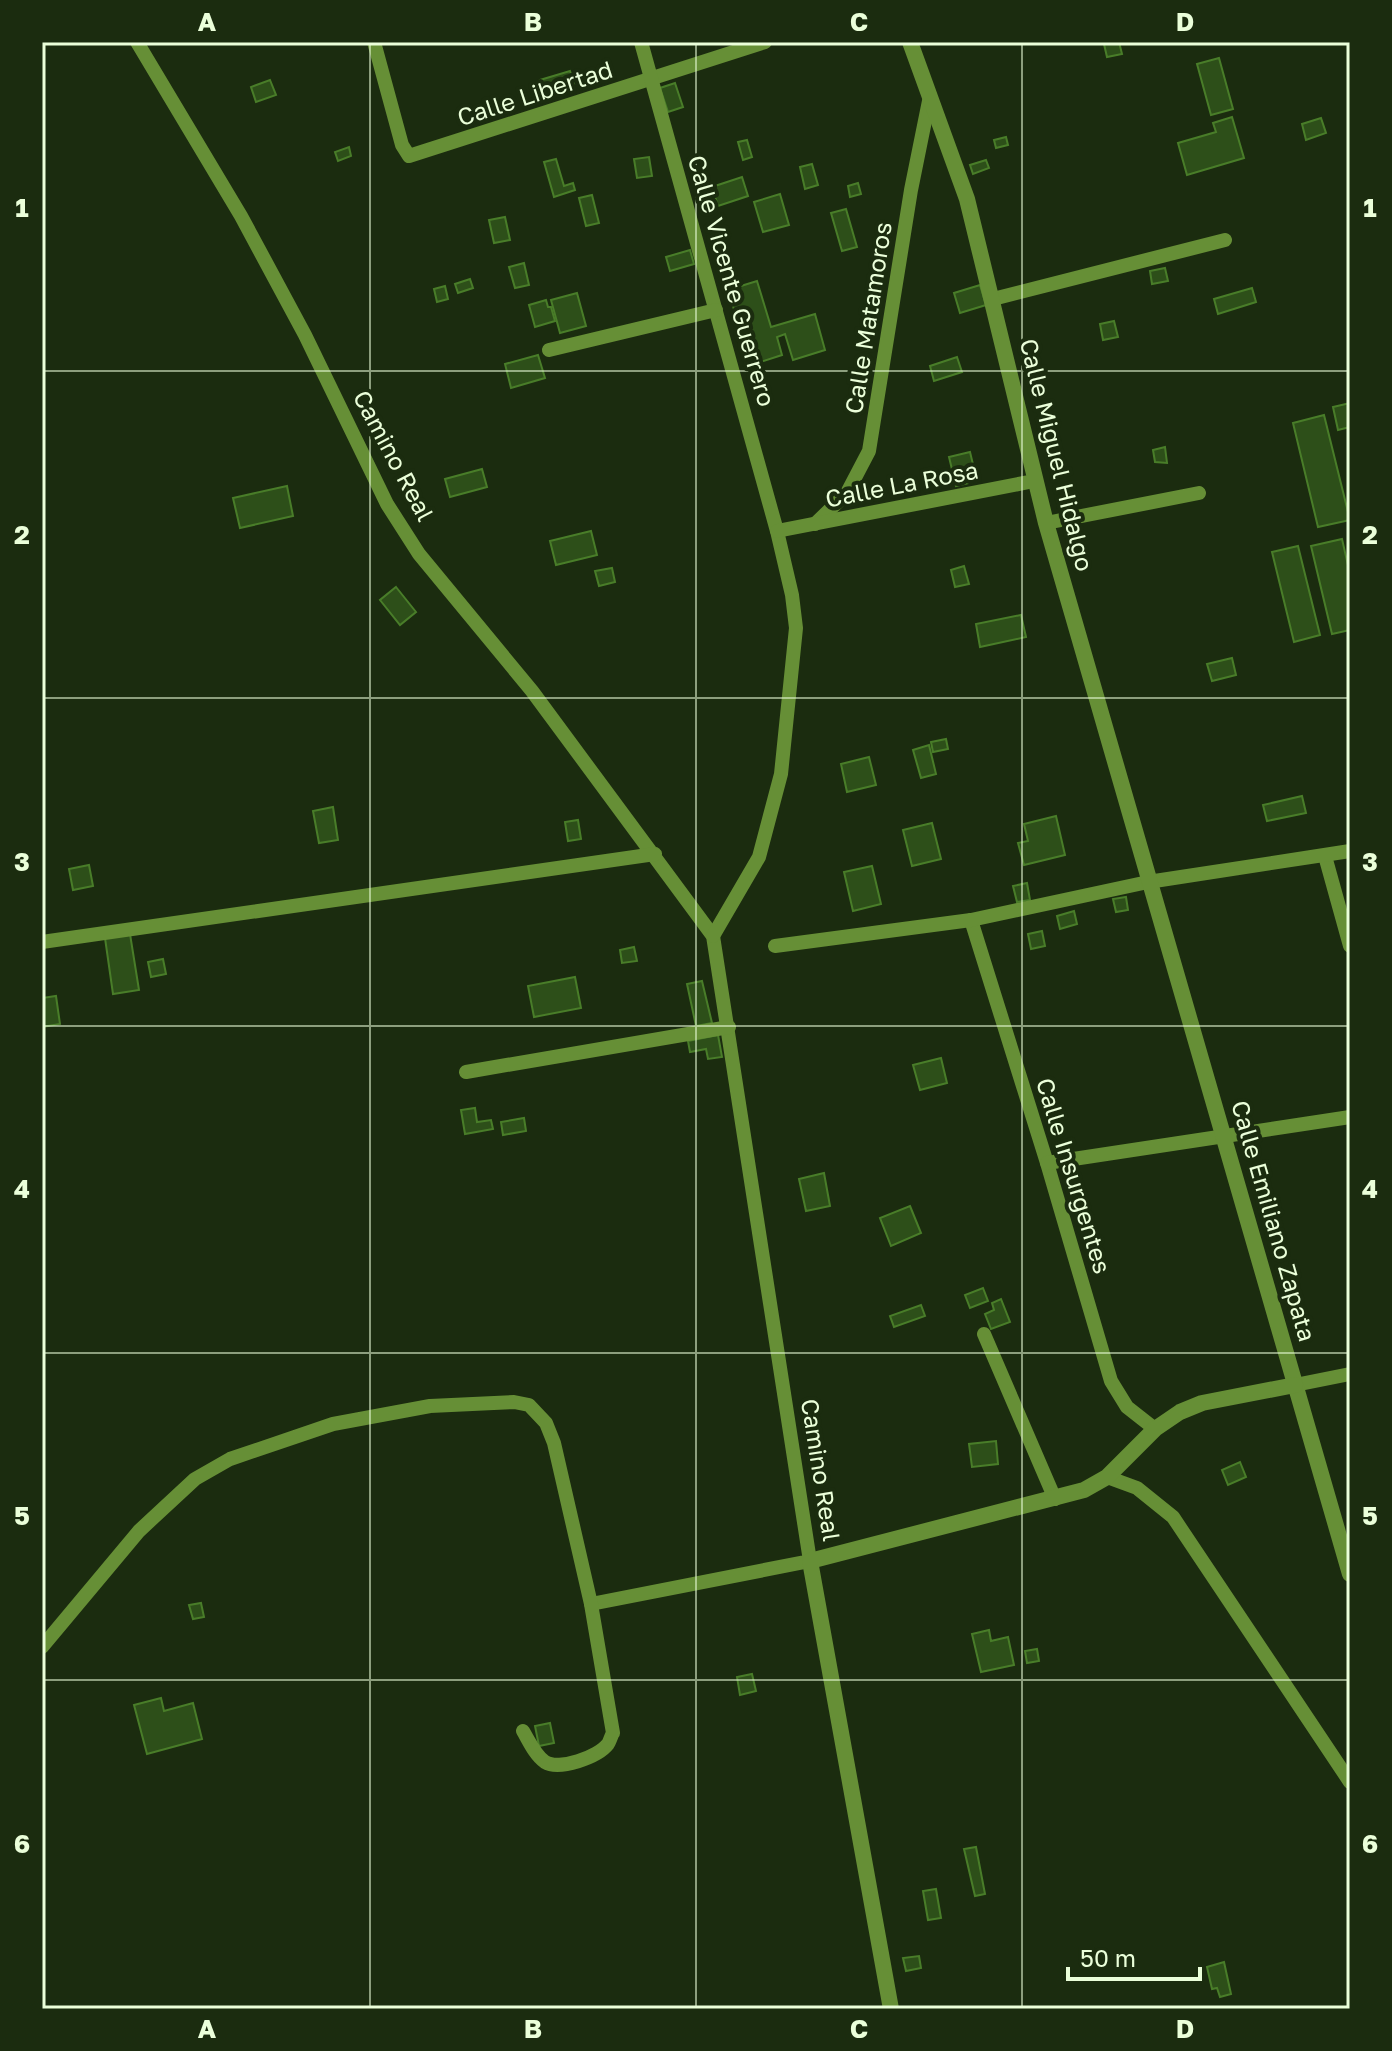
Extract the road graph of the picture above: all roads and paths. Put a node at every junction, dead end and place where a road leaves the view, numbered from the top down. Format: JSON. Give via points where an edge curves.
{"nodes":[{"id":1,"x":137,"y":42,"type":"edge"},
{"id":2,"x":374,"y":42,"type":"edge"},
{"id":3,"x":641,"y":42,"type":"edge"},
{"id":4,"x":765,"y":42,"type":"edge"},
{"id":5,"x":910,"y":42,"type":"edge"},
{"id":6,"x":652,"y":79,"type":"junction"},
{"id":7,"x":929,"y":101,"type":"junction"},
{"id":8,"x":1225,"y":240,"type":"dead end"},
{"id":9,"x":993,"y":299,"type":"junction"},
{"id":10,"x":716,"y":310,"type":"junction"},
{"id":11,"x":549,"y":350,"type":"dead end"},
{"id":12,"x":1034,"y":481,"type":"junction"},
{"id":13,"x":1199,"y":493,"type":"dead end"},
{"id":14,"x":1046,"y":523,"type":"junction"},
{"id":15,"x":815,"y":524,"type":"junction"},
{"id":16,"x":777,"y":531,"type":"junction"},
{"id":17,"x":1350,"y":851,"type":"edge"},
{"id":18,"x":655,"y":854,"type":"junction"},
{"id":19,"x":1325,"y":856,"type":"junction"},
{"id":20,"x":1148,"y":882,"type":"junction"},
{"id":21,"x":971,"y":920,"type":"junction"},
{"id":22,"x":713,"y":936,"type":"junction"},
{"id":23,"x":42,"y":942,"type":"edge"},
{"id":24,"x":775,"y":946,"type":"dead end"},
{"id":25,"x":1350,"y":946,"type":"edge"},
{"id":26,"x":729,"y":1027,"type":"junction"},
{"id":27,"x":466,"y":1072,"type":"dead end"},
{"id":28,"x":1350,"y":1117,"type":"edge"},
{"id":29,"x":1224,"y":1136,"type":"junction"},
{"id":30,"x":1047,"y":1163,"type":"junction"},
{"id":31,"x":984,"y":1334,"type":"dead end"},
{"id":32,"x":1350,"y":1374,"type":"edge"},
{"id":33,"x":1295,"y":1385,"type":"junction"},
{"id":34,"x":1155,"y":1429,"type":"junction"},
{"id":35,"x":1107,"y":1477,"type":"junction"},
{"id":36,"x":1055,"y":1499,"type":"junction"},
{"id":37,"x":810,"y":1561,"type":"junction"},
{"id":38,"x":1350,"y":1574,"type":"edge"},
{"id":39,"x":591,"y":1604,"type":"junction"},
{"id":40,"x":42,"y":1647,"type":"edge"},
{"id":41,"x":523,"y":1731,"type":"dead end"},
{"id":42,"x":1350,"y":1782,"type":"edge"},
{"id":43,"x":891,"y":2009,"type":"edge"}],
"edges":[{"from":1,"to":18,"type":"street","name":"Camino Real","via":[[248,229],[395,517]]},
{"from":2,"to":6,"type":"street","name":"Calle Libertad","via":[[409,156]]},
{"from":3,"to":6,"type":"street","name":"Calle Vicente Guerrero"},
{"from":4,"to":6,"type":"street","name":"Calle Libertad"},
{"from":5,"to":7,"type":"street","name":"Calle Miguel Hidalgo"},
{"from":6,"to":10,"type":"street","name":"Calle Vicente Guerrero"},
{"from":7,"to":9,"type":"street","name":"Calle Miguel Hidalgo","via":[[967,199]]},
{"from":7,"to":15,"type":"street","name":"Calle Matamoros","via":[[869,451],[847,493]]},
{"from":8,"to":9,"type":"street"},
{"from":9,"to":12,"type":"street","name":"Calle Miguel Hidalgo"},
{"from":10,"to":11,"type":"street"},
{"from":10,"to":16,"type":"street","name":"Calle Vicente Guerrero"},
{"from":12,"to":14,"type":"street","name":"Calle Miguel Hidalgo"},
{"from":12,"to":15,"type":"street","name":"Calle La Rosa"},
{"from":13,"to":14,"type":"street"},
{"from":14,"to":20,"type":"street","name":"Calle Miguel Hidalgo"},
{"from":15,"to":16,"type":"street","name":"Calle La Rosa"},
{"from":16,"to":22,"type":"street","via":[[796,628],[781,774],[759,857]]},
{"from":17,"to":19,"type":"street"},
{"from":18,"to":22,"type":"street","name":"Camino Real"},
{"from":18,"to":23,"type":"street"},
{"from":19,"to":20,"type":"street"},
{"from":19,"to":25,"type":"street"},
{"from":20,"to":21,"type":"street"},
{"from":20,"to":29,"type":"street","name":"Calle Emiliano Zapata"},
{"from":21,"to":24,"type":"street"},
{"from":21,"to":30,"type":"street","name":"Calle Insurgentes"},
{"from":22,"to":26,"type":"street","name":"Camino Real"},
{"from":26,"to":27,"type":"street"},
{"from":26,"to":37,"type":"street","name":"Camino Real"},
{"from":28,"to":29,"type":"street"},
{"from":29,"to":30,"type":"street"},
{"from":29,"to":33,"type":"street","name":"Calle Emiliano Zapata"},
{"from":30,"to":34,"type":"street","name":"Calle Insurgentes","via":[[1111,1381],[1127,1407]]},
{"from":31,"to":36,"type":"street"},
{"from":32,"to":33,"type":"street"},
{"from":33,"to":34,"type":"street","via":[[1202,1403]]},
{"from":33,"to":38,"type":"street","name":"Calle Emiliano Zapata"},
{"from":34,"to":35,"type":"street"},
{"from":35,"to":36,"type":"street"},
{"from":35,"to":42,"type":"street","via":[[1137,1488],[1173,1517]]},
{"from":36,"to":37,"type":"street"},
{"from":37,"to":39,"type":"street"},
{"from":37,"to":43,"type":"street","name":"Camino Real"},
{"from":39,"to":40,"type":"street","via":[[546,1423],[529,1405],[514,1402],[416,1409],[333,1424],[230,1459],[195,1479],[139,1531]]},
{"from":39,"to":41,"type":"street","via":[[613,1733],[608,1744],[594,1756],[555,1766],[539,1756]]}]}
